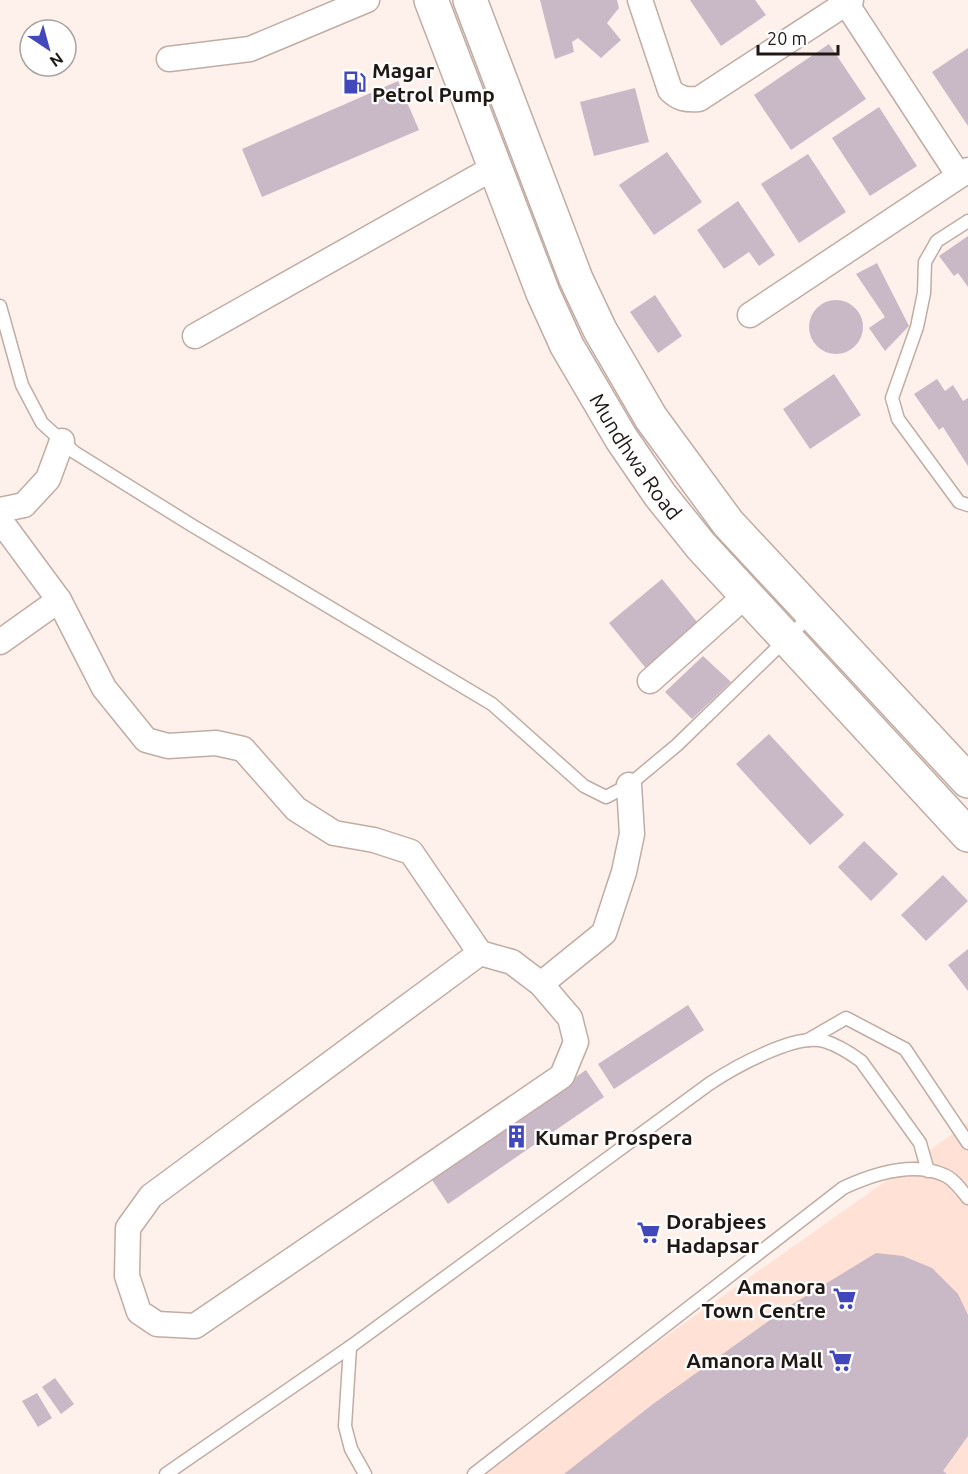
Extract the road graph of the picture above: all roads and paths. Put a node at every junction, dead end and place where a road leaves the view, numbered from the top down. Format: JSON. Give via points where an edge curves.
{"nodes":[{"id":1,"x":367,"y":0,"type":"edge"},
{"id":2,"x":431,"y":0,"type":"edge"},
{"id":3,"x":470,"y":0,"type":"edge"},
{"id":4,"x":640,"y":0,"type":"edge"},
{"id":5,"x":848,"y":2,"type":"edge"},
{"id":6,"x":169,"y":59,"type":"dead end"},
{"id":7,"x":495,"y":167,"type":"junction"},
{"id":8,"x":964,"y":173,"type":"edge"},
{"id":9,"x":968,"y":221,"type":"edge"},
{"id":10,"x":0,"y":306,"type":"edge"},
{"id":11,"x":750,"y":315,"type":"dead end"},
{"id":12,"x":195,"y":336,"type":"dead end"},
{"id":13,"x":62,"y":441,"type":"junction"},
{"id":14,"x":968,"y":505,"type":"edge"},
{"id":15,"x":0,"y":510,"type":"edge"},
{"id":16,"x":0,"y":520,"type":"edge"},
{"id":17,"x":746,"y":596,"type":"junction"},
{"id":18,"x":59,"y":600,"type":"junction"},
{"id":19,"x":812,"y":614,"type":"junction"},
{"id":20,"x":786,"y":639,"type":"junction"},
{"id":21,"x":0,"y":642,"type":"edge"},
{"id":22,"x":650,"y":681,"type":"dead end"},
{"id":23,"x":968,"y":781,"type":"edge"},
{"id":24,"x":628,"y":785,"type":"junction"},
{"id":25,"x":968,"y":835,"type":"edge"},
{"id":26,"x":480,"y":953,"type":"junction"},
{"id":27,"x":541,"y":984,"type":"junction"},
{"id":28,"x":804,"y":1042,"type":"junction"},
{"id":29,"x":967,"y":1138,"type":"edge"},
{"id":30,"x":928,"y":1171,"type":"junction"},
{"id":31,"x":968,"y":1197,"type":"edge"},
{"id":32,"x":350,"y":1347,"type":"junction"},
{"id":33,"x":166,"y":1474,"type":"edge"},
{"id":34,"x":365,"y":1474,"type":"edge"},
{"id":35,"x":474,"y":1474,"type":"edge"}],
"edges":[{"from":1,"to":6,"type":"street","via":[[250,49]]},
{"from":2,"to":7,"type":"highway","name":"Mundhwa Road"},
{"from":3,"to":19,"type":"highway","name":"Mundhwa Road","via":[[576,279],[627,379],[722,515]]},
{"from":4,"to":5,"type":"street","via":[[670,90],[688,100],[699,99]]},
{"from":5,"to":8,"type":"street"},
{"from":7,"to":12,"type":"street"},
{"from":7,"to":17,"type":"highway","name":"Mundhwa Road","via":[[543,293],[596,398],[660,495]]},
{"from":8,"to":11,"type":"street"},
{"from":9,"to":14,"type":"lane","via":[[937,241],[925,262],[917,327],[892,398],[898,419],[959,502]]},
{"from":10,"to":13,"type":"lane","via":[[22,385],[42,423]]},
{"from":13,"to":15,"type":"street","via":[[48,479],[24,505]]},
{"from":13,"to":24,"type":"lane","via":[[193,526],[492,704],[584,786],[606,797]]},
{"from":16,"to":18,"type":"street"},
{"from":17,"to":20,"type":"highway","name":"Mundhwa Road"},
{"from":17,"to":22,"type":"street"},
{"from":18,"to":21,"type":"street"},
{"from":18,"to":26,"type":"street","via":[[104,688],[146,740],[168,746],[216,743],[243,749],[296,809],[334,833],[411,852]]},
{"from":19,"to":20,"type":"lane"},
{"from":19,"to":23,"type":"highway","name":"Mundhwa Road"},
{"from":20,"to":24,"type":"lane","via":[[677,745]]},
{"from":20,"to":25,"type":"highway","name":"Mundhwa Road"},
{"from":24,"to":27,"type":"street","via":[[632,834],[604,933]]},
{"from":26,"to":27,"type":"street","via":[[512,962]]},
{"from":26,"to":27,"type":"street","via":[[151,1196],[128,1228],[127,1276],[140,1312],[157,1324],[195,1326],[561,1076],[576,1042],[570,1018]]},
{"from":28,"to":29,"type":"lane","via":[[846,1018],[905,1049]]},
{"from":28,"to":30,"type":"lane","via":[[822,1041],[861,1061],[920,1143]]},
{"from":28,"to":32,"type":"lane","via":[[738,1066],[709,1084]]},
{"from":30,"to":31,"type":"lane","via":[[946,1175]]},
{"from":30,"to":35,"type":"lane","via":[[872,1175],[843,1188]]},
{"from":32,"to":33,"type":"lane"},
{"from":32,"to":34,"type":"lane","via":[[345,1426],[351,1449]]}]}
